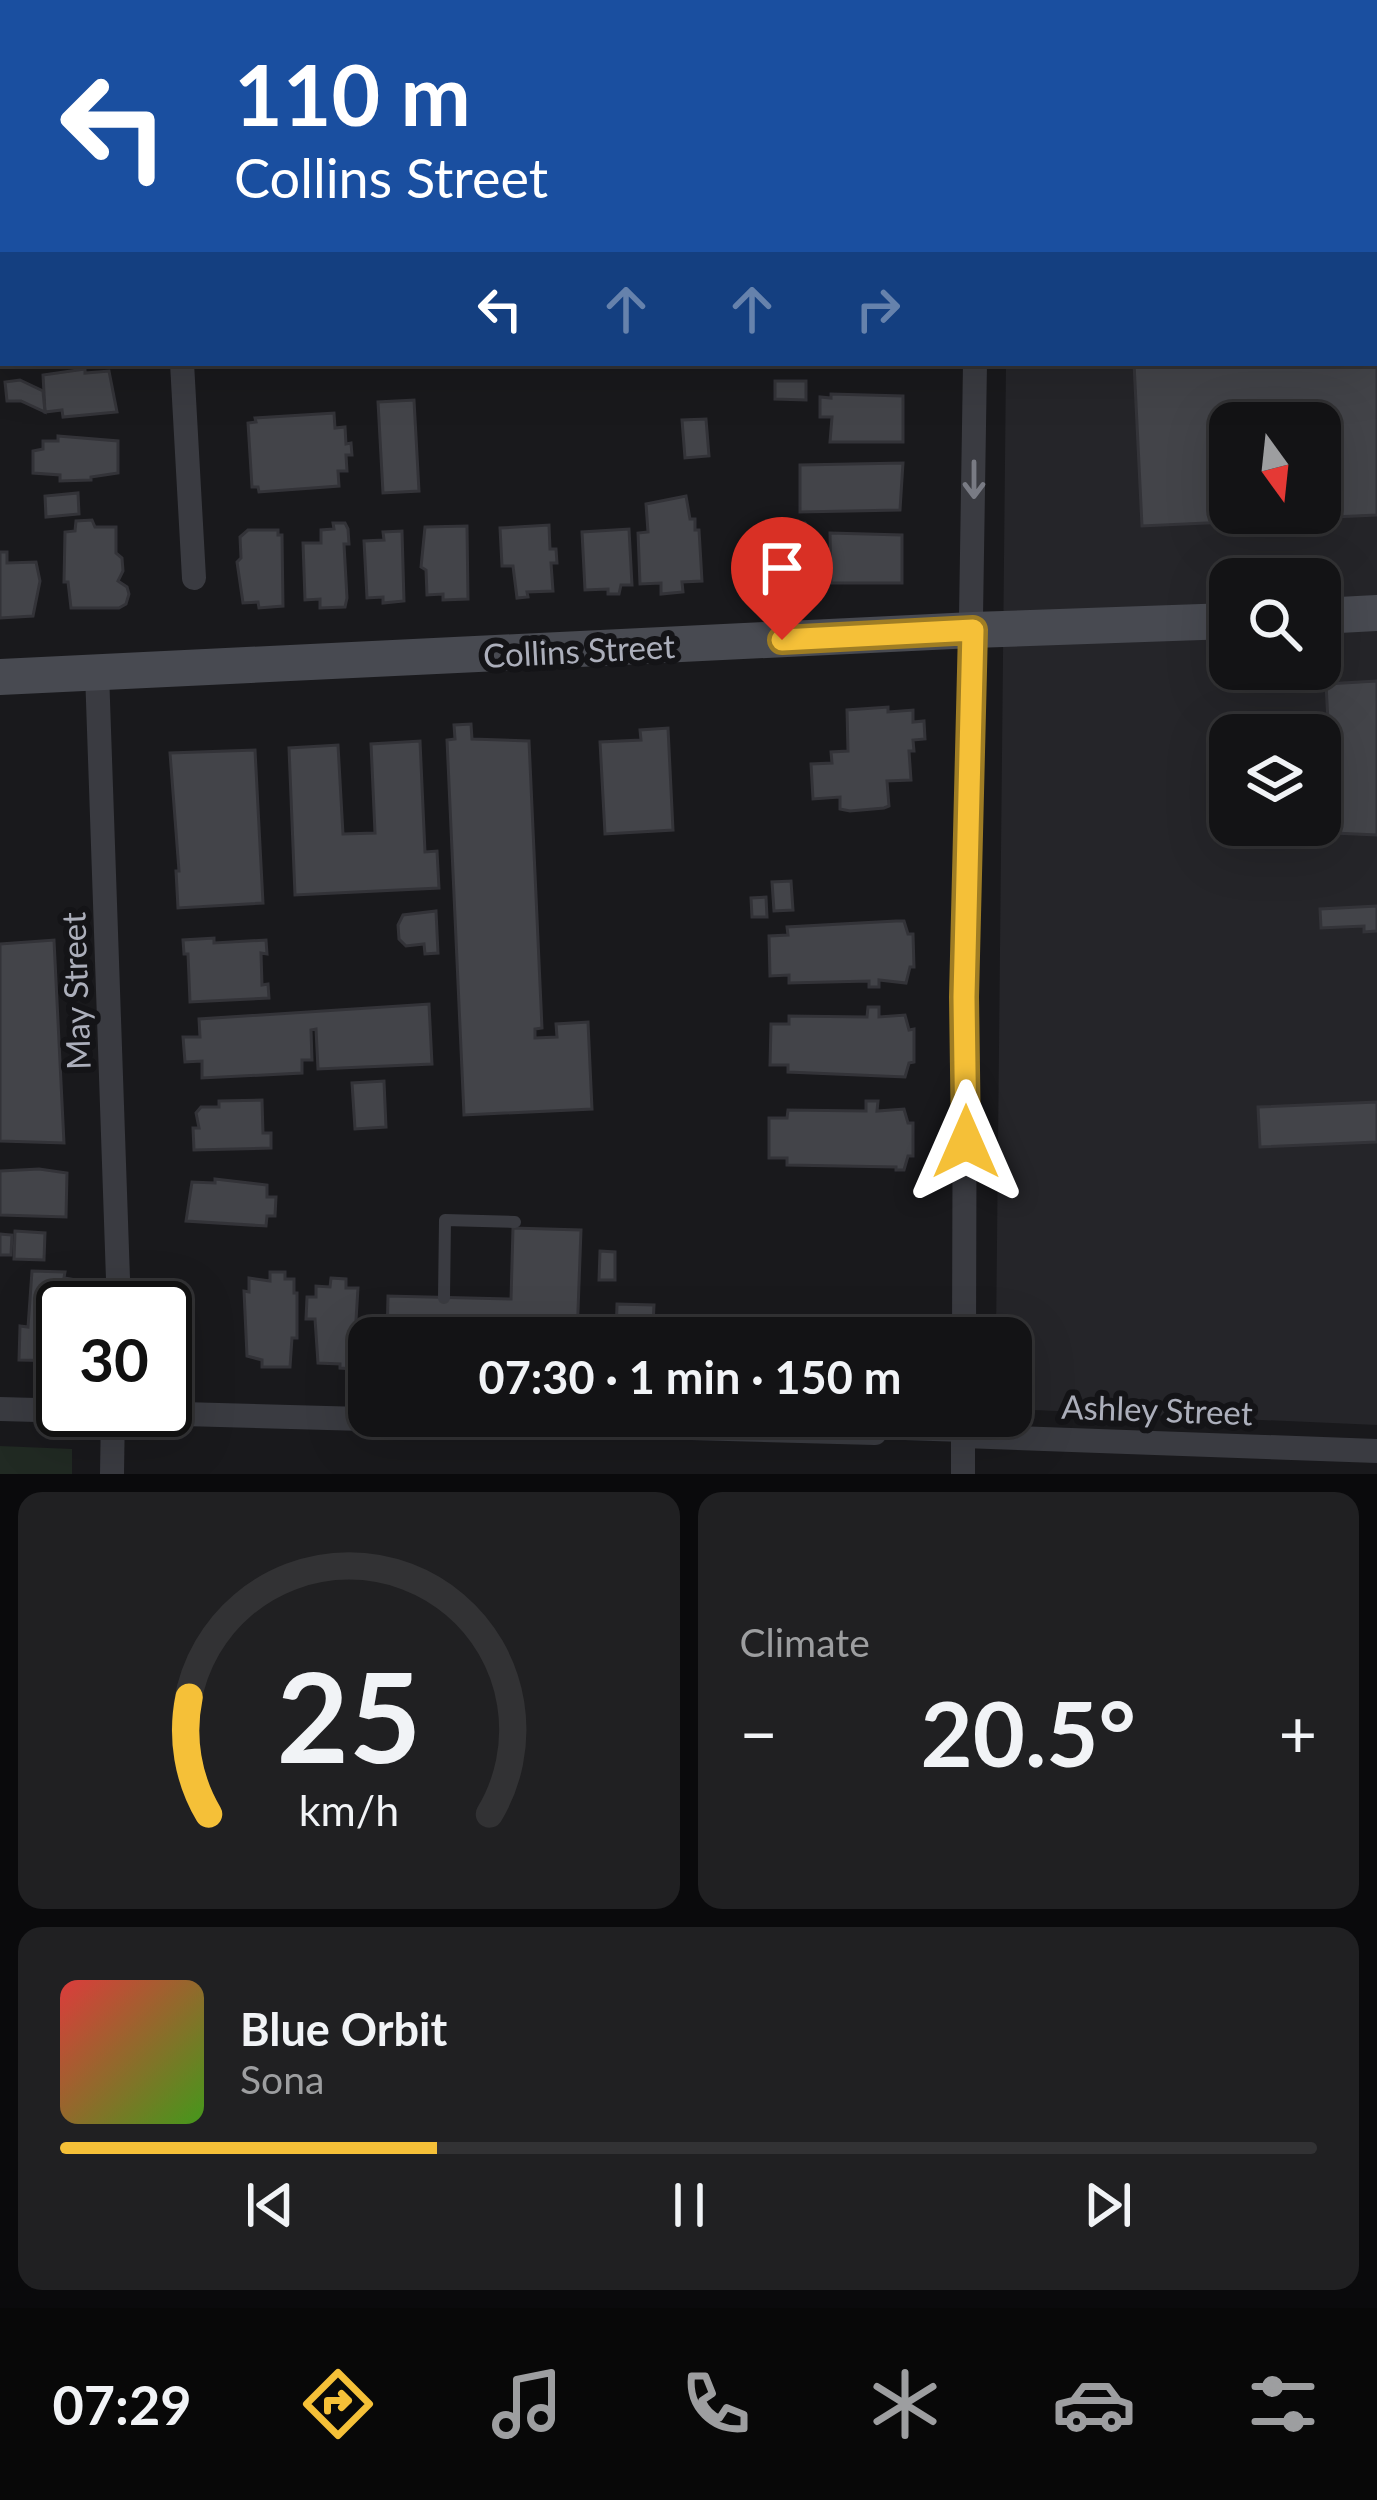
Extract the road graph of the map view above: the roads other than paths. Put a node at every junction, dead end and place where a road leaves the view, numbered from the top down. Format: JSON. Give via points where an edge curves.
{"nodes":[{"id":1,"x":182,"y":366,"type":"edge"},
{"id":2,"x":975,"y":366,"type":"edge"},
{"id":3,"x":194,"y":578,"type":"dead end"},
{"id":4,"x":1377,"y":613,"type":"edge"},
{"id":5,"x":1341,"y":615,"type":"edge"},
{"id":6,"x":1209,"y":622,"type":"edge"},
{"id":7,"x":973,"y":630,"type":"junction"},
{"id":8,"x":97,"y":672,"type":"junction"},
{"id":9,"x":0,"y":677,"type":"edge"},
{"id":10,"x":515,"y":1222,"type":"dead end"},
{"id":11,"x":117,"y":1281,"type":"edge"},
{"id":12,"x":444,"y":1298,"type":"dead end"},
{"id":13,"x":964,"y":1317,"type":"edge"},
{"id":14,"x":0,"y":1409,"type":"edge"},
{"id":15,"x":36,"y":1410,"type":"edge"},
{"id":16,"x":192,"y":1413,"type":"edge"},
{"id":17,"x":348,"y":1417,"type":"edge"},
{"id":18,"x":1032,"y":1430,"type":"edge"},
{"id":19,"x":113,"y":1437,"type":"edge"},
{"id":20,"x":963,"y":1437,"type":"edge"},
{"id":21,"x":1377,"y":1450,"type":"edge"},
{"id":22,"x":112,"y":1474,"type":"edge"},
{"id":23,"x":963,"y":1474,"type":"edge"}],
"edges":[{"from":1,"to":3,"type":"street"},
{"from":2,"to":7,"type":"street","one_way":true},
{"from":4,"to":5,"type":"street"},
{"from":6,"to":7,"type":"street","name":"Collins Street"},
{"from":7,"to":8,"type":"street","name":"Collins Street"},
{"from":7,"to":13,"type":"street"},
{"from":8,"to":9,"type":"street","name":"Collins Street"},
{"from":8,"to":11,"type":"street","name":"May Street"},
{"from":10,"to":12,"type":"lane","via":[[446,1220]]},
{"from":14,"to":15,"type":"street","name":"Ashley Street"},
{"from":16,"to":17,"type":"street","name":"Ashley Street"},
{"from":18,"to":21,"type":"street","name":"Ashley Street"},
{"from":19,"to":22,"type":"street"},
{"from":20,"to":23,"type":"street"}]}
